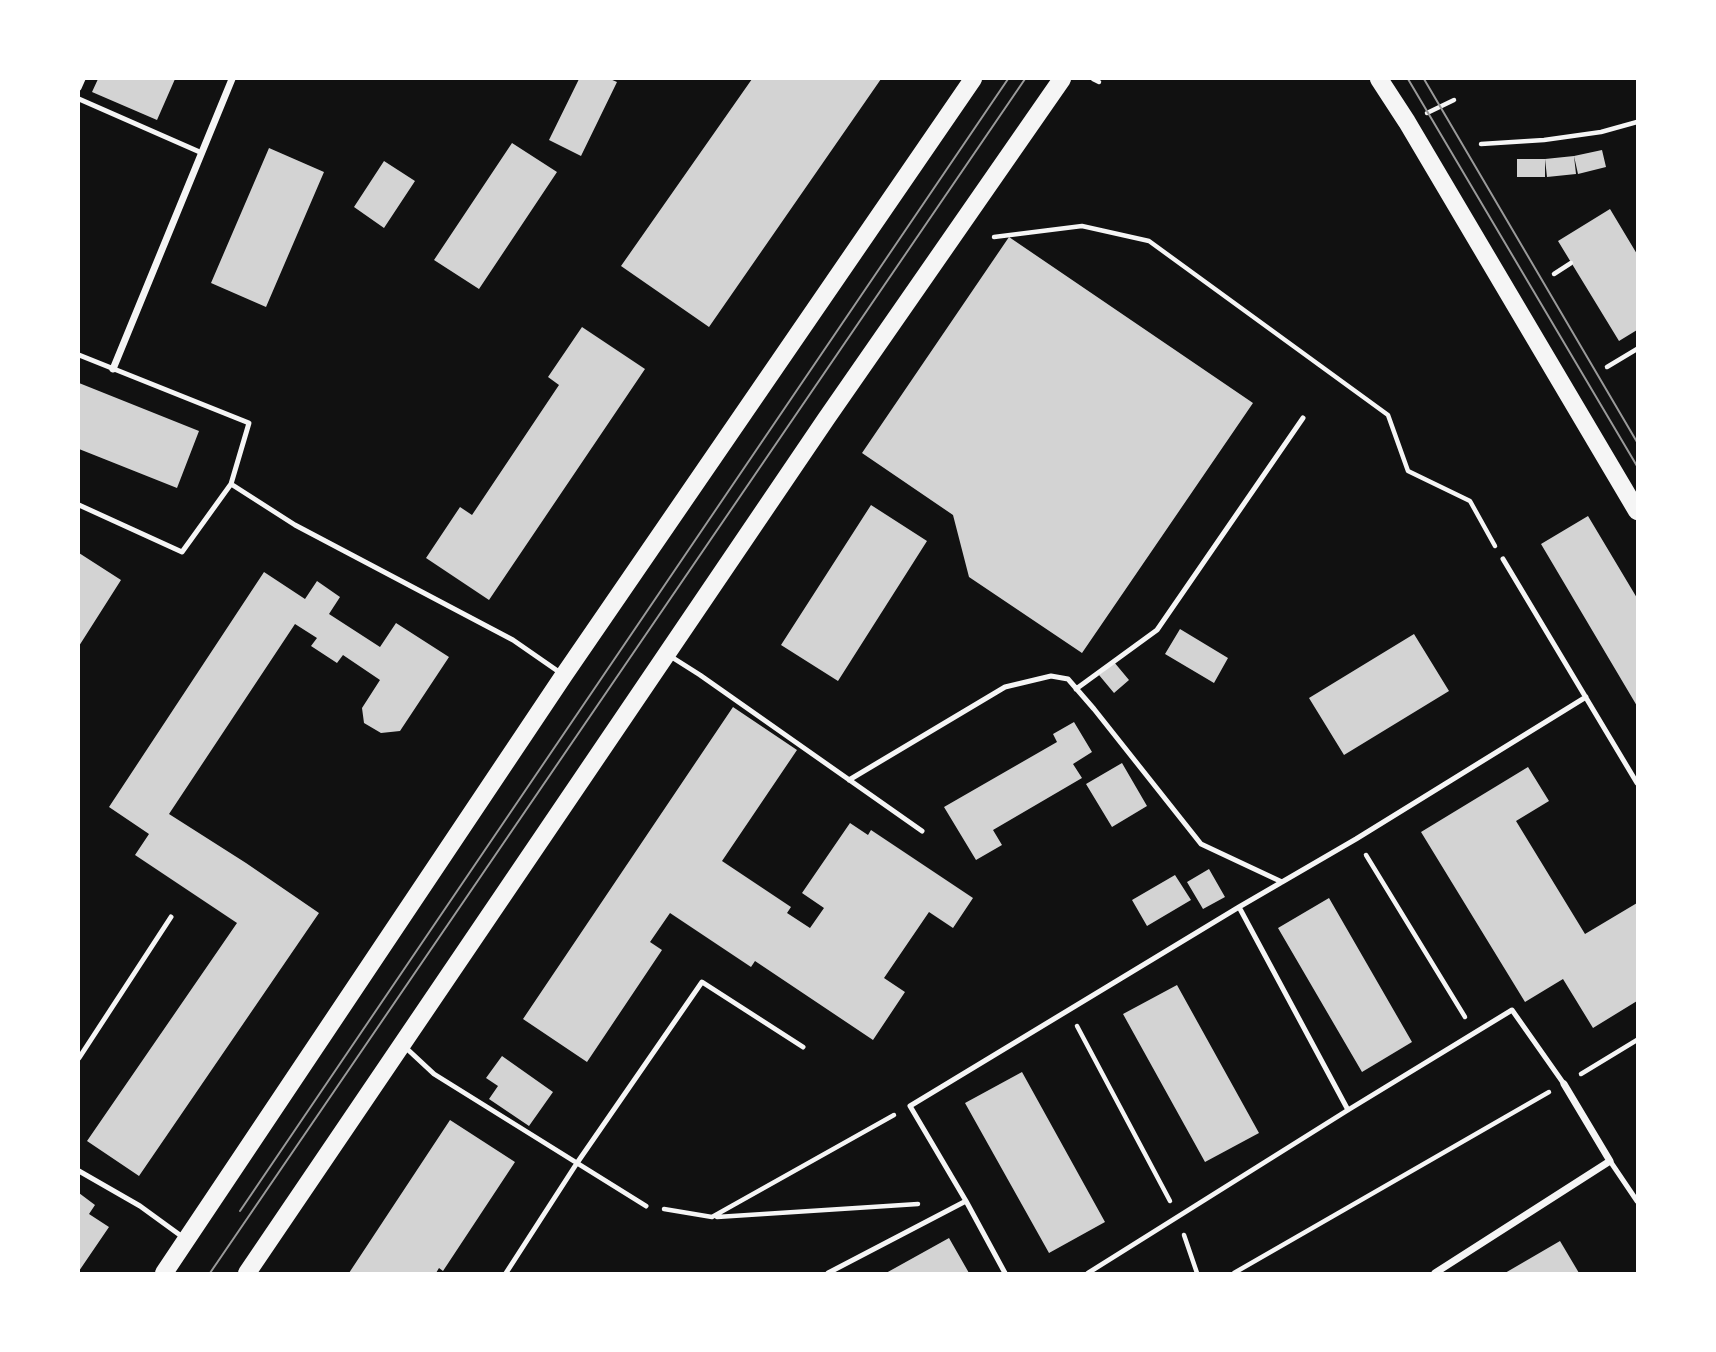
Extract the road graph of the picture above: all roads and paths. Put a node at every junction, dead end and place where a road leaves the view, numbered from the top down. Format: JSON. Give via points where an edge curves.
{"nodes":[{"id":1,"x":83,"y":79,"type":"edge"},
{"id":2,"x":232,"y":79,"type":"edge"},
{"id":3,"x":973,"y":79,"type":"edge"},
{"id":4,"x":1062,"y":79,"type":"edge"},
{"id":5,"x":1093,"y":79,"type":"edge"},
{"id":6,"x":1379,"y":79,"type":"edge"},
{"id":7,"x":1099,"y":82,"type":"dead end"},
{"id":8,"x":79,"y":88,"type":"edge"},
{"id":9,"x":79,"y":99,"type":"edge"},
{"id":10,"x":1637,"y":122,"type":"edge"},
{"id":11,"x":1481,"y":144,"type":"dead end"},
{"id":12,"x":202,"y":153,"type":"junction"},
{"id":13,"x":994,"y":237,"type":"dead end"},
{"id":14,"x":1571,"y":263,"type":"dead end"},
{"id":15,"x":1554,"y":274,"type":"dead end"},
{"id":16,"x":1637,"y":349,"type":"edge"},
{"id":17,"x":79,"y":355,"type":"edge"},
{"id":18,"x":1607,"y":367,"type":"dead end"},
{"id":19,"x":113,"y":369,"type":"junction"},
{"id":20,"x":1303,"y":418,"type":"dead end"},
{"id":21,"x":231,"y":484,"type":"junction"},
{"id":22,"x":79,"y":505,"type":"edge"},
{"id":23,"x":1637,"y":511,"type":"edge"},
{"id":24,"x":1503,"y":559,"type":"joint"},
{"id":25,"x":667,"y":654,"type":"junction"},
{"id":26,"x":564,"y":675,"type":"junction"},
{"id":27,"x":1076,"y":689,"type":"junction"},
{"id":28,"x":1586,"y":697,"type":"junction"},
{"id":29,"x":849,"y":780,"type":"junction"},
{"id":30,"x":1637,"y":783,"type":"edge"},
{"id":31,"x":922,"y":831,"type":"dead end"},
{"id":32,"x":1356,"y":839,"type":"junction"},
{"id":33,"x":1282,"y":882,"type":"junction"},
{"id":34,"x":1238,"y":907,"type":"junction"},
{"id":35,"x":171,"y":917,"type":"dead end"},
{"id":36,"x":1069,"y":1010,"type":"junction"},
{"id":37,"x":1474,"y":1032,"type":"junction"},
{"id":38,"x":1637,"y":1040,"type":"edge"},
{"id":39,"x":402,"y":1045,"type":"junction"},
{"id":40,"x":803,"y":1047,"type":"dead end"},
{"id":41,"x":79,"y":1058,"type":"edge"},
{"id":42,"x":1588,"y":1069,"type":"dead end"},
{"id":43,"x":1564,"y":1084,"type":"junction"},
{"id":44,"x":910,"y":1106,"type":"junction"},
{"id":45,"x":1348,"y":1110,"type":"junction"},
{"id":46,"x":1611,"y":1161,"type":"junction"},
{"id":47,"x":577,"y":1163,"type":"junction"},
{"id":48,"x":79,"y":1171,"type":"edge"},
{"id":49,"x":966,"y":1201,"type":"junction"},
{"id":50,"x":1637,"y":1201,"type":"edge"},
{"id":51,"x":646,"y":1206,"type":"joint"},
{"id":52,"x":712,"y":1217,"type":"junction"},
{"id":53,"x":1179,"y":1217,"type":"junction"},
{"id":54,"x":187,"y":1240,"type":"junction"},
{"id":55,"x":164,"y":1273,"type":"edge"},
{"id":56,"x":247,"y":1273,"type":"edge"},
{"id":57,"x":506,"y":1273,"type":"edge"},
{"id":58,"x":828,"y":1273,"type":"edge"},
{"id":59,"x":1005,"y":1273,"type":"edge"},
{"id":60,"x":1087,"y":1273,"type":"edge"},
{"id":61,"x":1197,"y":1273,"type":"edge"},
{"id":62,"x":1234,"y":1273,"type":"edge"},
{"id":63,"x":1434,"y":1273,"type":"edge"}],
"edges":[{"from":1,"to":8,"type":"lane"},
{"from":2,"to":12,"type":"street"},
{"from":3,"to":26,"type":"main road"},
{"from":4,"to":25,"type":"main road"},
{"from":5,"to":7,"type":"path"},
{"from":6,"to":23,"type":"main road"},
{"from":9,"to":12,"type":"lane"},
{"from":10,"to":11,"type":"path","via":[[1601,132]]},
{"from":12,"to":19,"type":"street"},
{"from":13,"to":24,"type":"path","via":[[1082,226],[1149,241],[1388,415],[1408,471],[1470,501]]},
{"from":14,"to":15,"type":"path"},
{"from":16,"to":18,"type":"path"},
{"from":17,"to":19,"type":"lane"},
{"from":19,"to":21,"type":"lane","via":[[249,423]]},
{"from":20,"to":27,"type":"lane","via":[[1157,630]]},
{"from":21,"to":22,"type":"lane","via":[[182,552]]},
{"from":21,"to":26,"type":"lane","via":[[295,525],[513,640]]},
{"from":24,"to":28,"type":"lane"},
{"from":25,"to":29,"type":"lane"},
{"from":25,"to":39,"type":"main road"},
{"from":26,"to":54,"type":"main road"},
{"from":27,"to":29,"type":"lane","via":[[1068,679],[1051,676],[1005,687]]},
{"from":27,"to":33,"type":"lane","via":[[1201,844]]},
{"from":28,"to":30,"type":"lane"},
{"from":28,"to":32,"type":"lane"},
{"from":29,"to":31,"type":"lane"},
{"from":32,"to":33,"type":"lane"},
{"from":32,"to":37,"type":"path"},
{"from":33,"to":34,"type":"lane"},
{"from":34,"to":36,"type":"lane"},
{"from":34,"to":45,"type":"lane"},
{"from":35,"to":41,"type":"lane"},
{"from":36,"to":44,"type":"lane"},
{"from":36,"to":53,"type":"path"},
{"from":37,"to":43,"type":"lane","via":[[1511,1010]]},
{"from":37,"to":45,"type":"lane"},
{"from":38,"to":42,"type":"path"},
{"from":39,"to":47,"type":"lane","via":[[434,1074]]},
{"from":39,"to":56,"type":"main road"},
{"from":40,"to":47,"type":"lane","via":[[702,982]]},
{"from":43,"to":46,"type":"street"},
{"from":43,"to":62,"type":"path"},
{"from":44,"to":49,"type":"lane"},
{"from":44,"to":52,"type":"path"},
{"from":45,"to":53,"type":"lane"},
{"from":46,"to":50,"type":"lane"},
{"from":46,"to":63,"type":"street"},
{"from":47,"to":51,"type":"lane"},
{"from":47,"to":57,"type":"lane"},
{"from":48,"to":54,"type":"lane"},
{"from":49,"to":52,"type":"path"},
{"from":49,"to":58,"type":"lane"},
{"from":49,"to":59,"type":"lane"},
{"from":51,"to":52,"type":"path"},
{"from":53,"to":60,"type":"lane"},
{"from":53,"to":61,"type":"path"},
{"from":54,"to":55,"type":"main road"}]}
